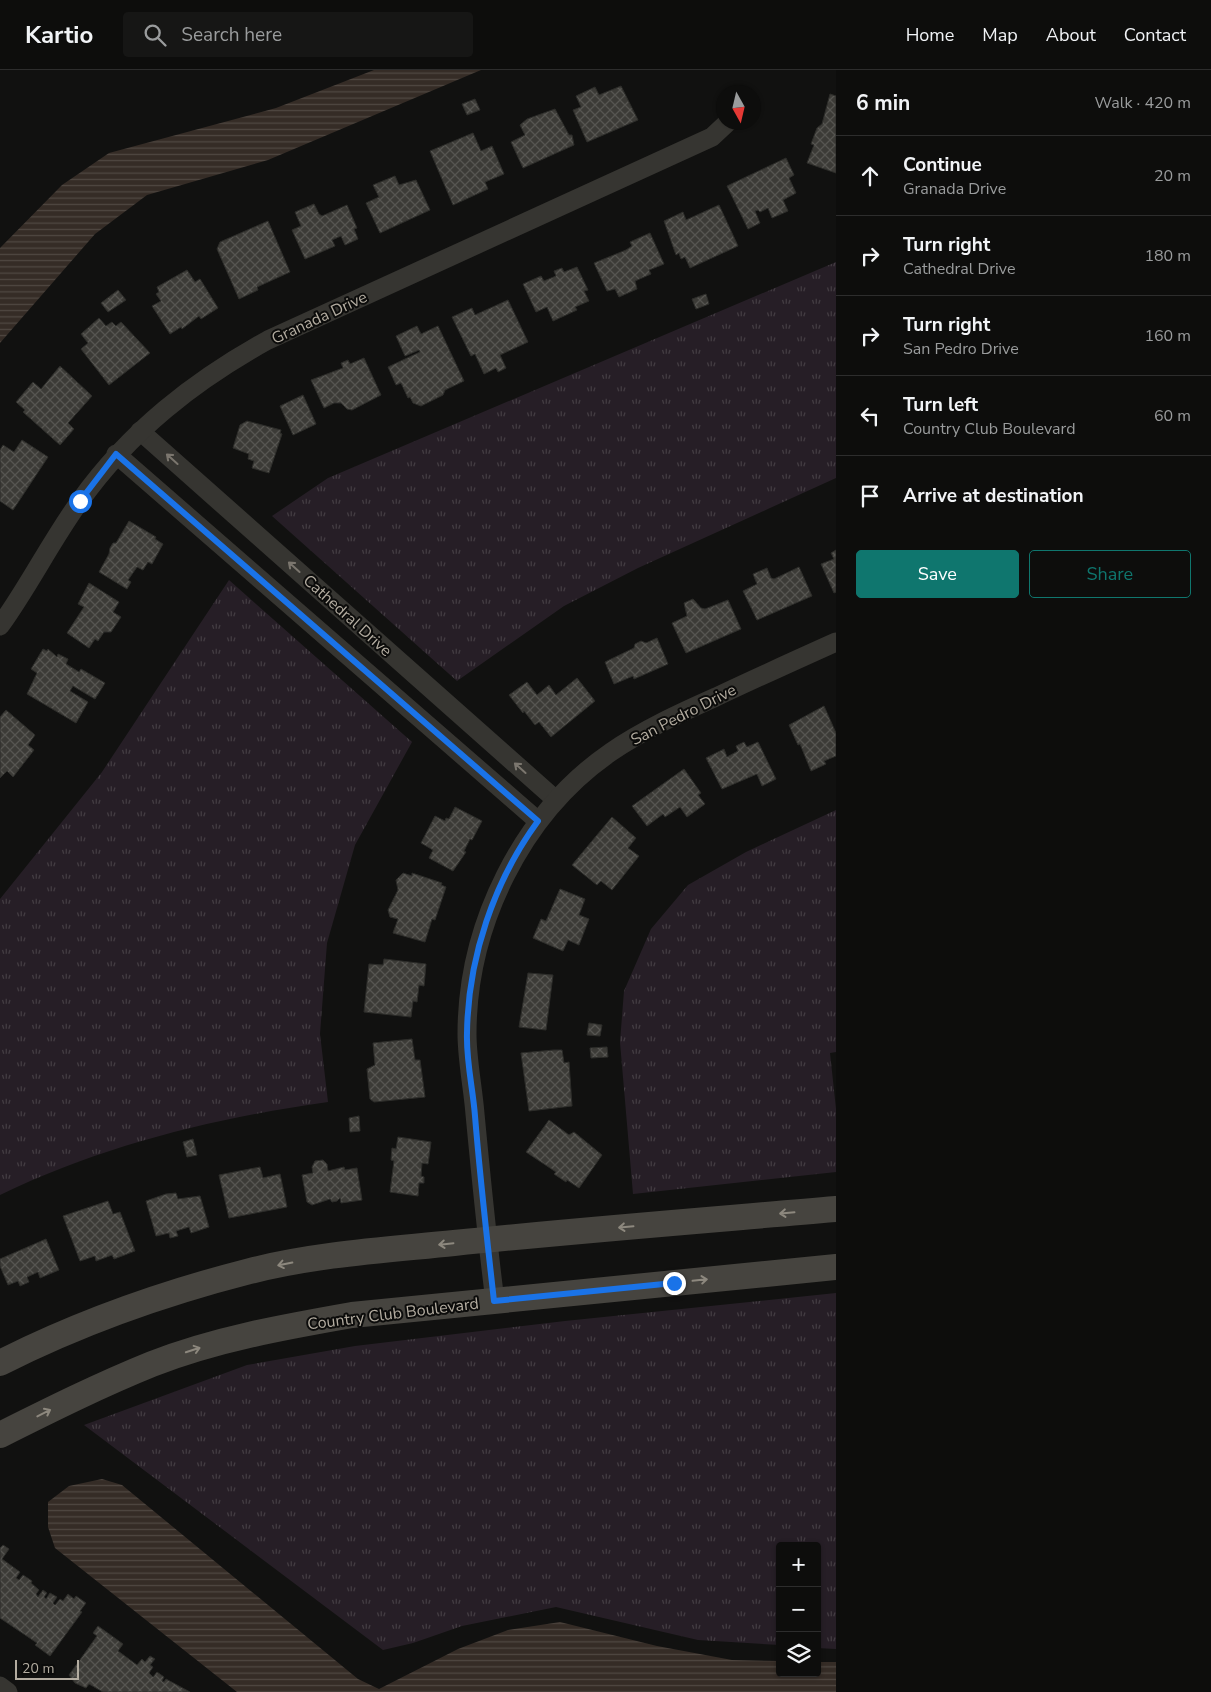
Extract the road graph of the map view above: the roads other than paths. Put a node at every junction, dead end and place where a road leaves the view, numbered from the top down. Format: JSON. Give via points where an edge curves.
{"nodes":[{"id":1,"x":719,"y":130,"type":"edge"},
{"id":2,"x":140,"y":431,"type":"junction"},
{"id":3,"x":116,"y":454,"type":"junction"},
{"id":4,"x":0,"y":626,"type":"edge"},
{"id":5,"x":836,"y":642,"type":"edge"},
{"id":6,"x":556,"y":800,"type":"junction"},
{"id":7,"x":538,"y":821,"type":"junction"},
{"id":8,"x":836,"y":1209,"type":"edge"},
{"id":9,"x":487,"y":1240,"type":"junction"},
{"id":10,"x":836,"y":1267,"type":"edge"},
{"id":11,"x":494,"y":1301,"type":"junction"},
{"id":12,"x":0,"y":1363,"type":"edge"},
{"id":13,"x":0,"y":1435,"type":"edge"}],
"edges":[{"from":1,"to":2,"type":"street","name":"Granada Drive","via":[[712,137],[268,340],[208,375]]},
{"from":2,"to":3,"type":"street","name":"Granada Drive"},
{"from":6,"to":2,"type":"street","name":"Cathedral Drive","one_way":true},
{"from":3,"to":4,"type":"street","name":"Granada Drive","via":[[80,501]]},
{"from":3,"to":7,"type":"street","name":"Cathedral Drive"},
{"from":5,"to":6,"type":"street","name":"San Pedro Drive","via":[[659,723],[611,752]]},
{"from":6,"to":7,"type":"street","name":"San Pedro Drive"},
{"from":7,"to":9,"type":"street","name":"San Pedro Drive","via":[[494,900],[484,927],[468,1008],[467,1035]]},
{"from":8,"to":9,"type":"street","one_way":true},
{"from":9,"to":11,"type":"street","name":"San Pedro Drive"},
{"from":9,"to":12,"type":"street","one_way":true,"via":[[328,1256],[251,1271],[113,1313]]},
{"from":11,"to":10,"type":"street","name":"Country Club Boulevard","one_way":true},
{"from":13,"to":11,"type":"street","name":"Country Club Boulevard","one_way":true,"via":[[153,1364],[211,1345],[273,1329],[352,1315]]}]}
